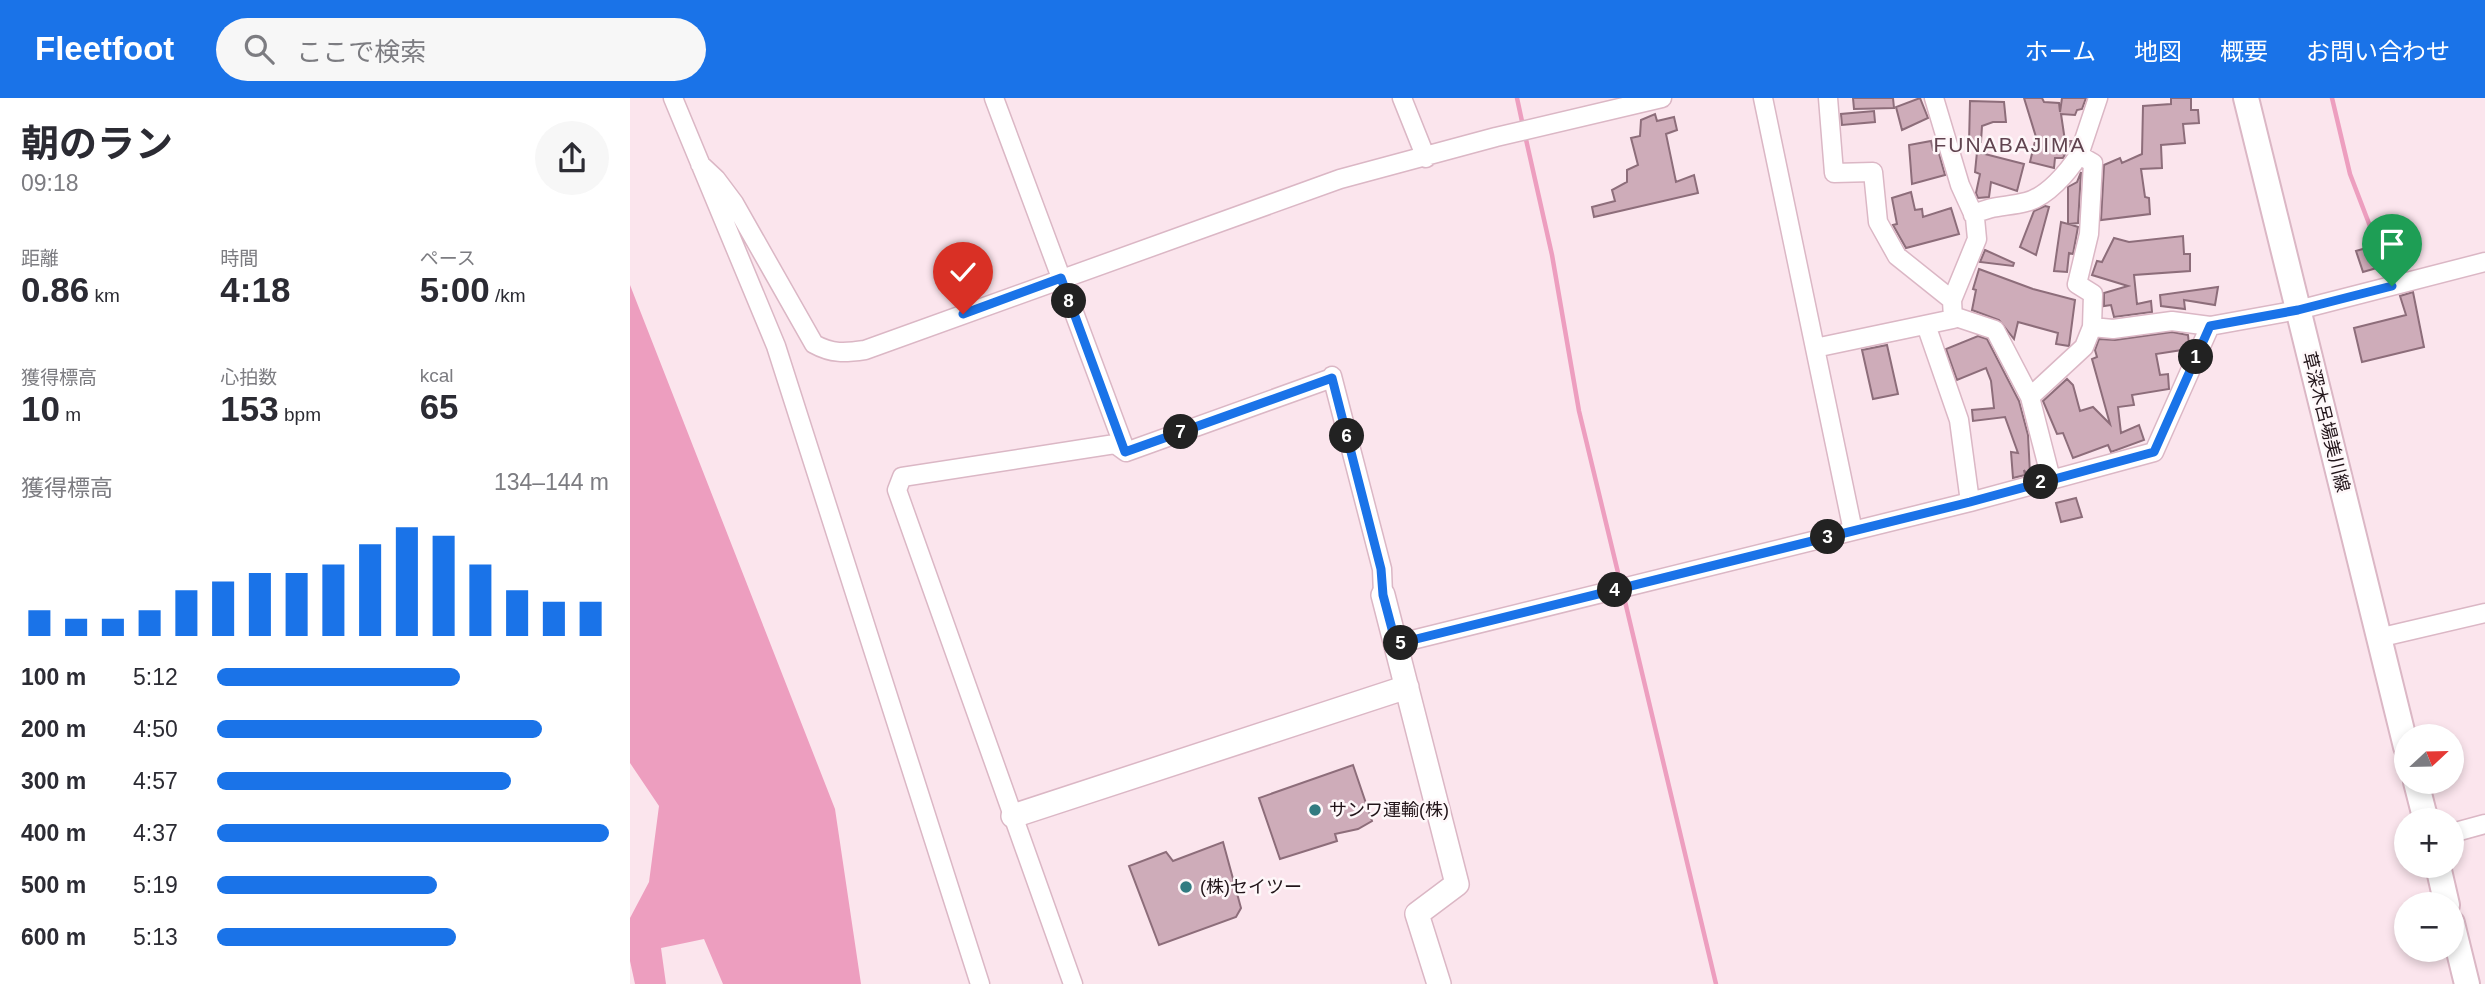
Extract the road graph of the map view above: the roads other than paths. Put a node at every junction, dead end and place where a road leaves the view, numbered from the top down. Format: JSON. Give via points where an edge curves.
{"nodes":[{"id":1,"x":673,"y":98,"type":"edge"},
{"id":2,"x":994,"y":98,"type":"edge"},
{"id":3,"x":1402,"y":98,"type":"edge"},
{"id":4,"x":1662,"y":98,"type":"edge"},
{"id":5,"x":1763,"y":98,"type":"edge"},
{"id":6,"x":1828,"y":98,"type":"edge"},
{"id":7,"x":1934,"y":98,"type":"edge"},
{"id":8,"x":2098,"y":98,"type":"edge"},
{"id":9,"x":2246,"y":98,"type":"edge"},
{"id":10,"x":2079,"y":155,"type":"junction"},
{"id":11,"x":1426,"y":158,"type":"junction"},
{"id":12,"x":700,"y":164,"type":"junction"},
{"id":13,"x":1973,"y":215,"type":"junction"},
{"id":14,"x":2485,"y":262,"type":"edge"},
{"id":15,"x":1061,"y":278,"type":"junction"},
{"id":16,"x":1952,"y":308,"type":"junction"},
{"id":17,"x":2298,"y":310,"type":"junction"},
{"id":18,"x":1926,"y":325,"type":"junction"},
{"id":19,"x":2210,"y":326,"type":"junction"},
{"id":20,"x":2092,"y":327,"type":"junction"},
{"id":21,"x":1815,"y":348,"type":"junction"},
{"id":22,"x":2030,"y":397,"type":"junction"},
{"id":23,"x":1125,"y":452,"type":"junction"},
{"id":24,"x":2051,"y":480,"type":"junction"},
{"id":25,"x":1970,"y":502,"type":"junction"},
{"id":26,"x":1853,"y":531,"type":"junction"},
{"id":27,"x":1383,"y":595,"type":"joint"},
{"id":28,"x":2485,"y":613,"type":"edge"},
{"id":29,"x":2378,"y":638,"type":"junction"},
{"id":30,"x":1396,"y":644,"type":"junction"},
{"id":31,"x":1407,"y":687,"type":"junction"},
{"id":32,"x":2400,"y":724,"type":"edge"},
{"id":33,"x":1013,"y":816,"type":"junction"},
{"id":34,"x":2485,"y":824,"type":"edge"},
{"id":35,"x":2464,"y":830,"type":"edge"},
{"id":36,"x":2462,"y":962,"type":"edge"},
{"id":37,"x":981,"y":984,"type":"edge"},
{"id":38,"x":1073,"y":984,"type":"edge"},
{"id":39,"x":1439,"y":984,"type":"edge"},
{"id":40,"x":2467,"y":984,"type":"edge"}],
"edges":[{"from":1,"to":12,"type":"street"},
{"from":2,"to":15,"type":"street"},
{"from":3,"to":11,"type":"street"},
{"from":4,"to":11,"type":"street"},
{"from":5,"to":21,"type":"street"},
{"from":6,"to":16,"type":"street","via":[[1835,173],[1873,172],[1878,222],[1897,256]]},
{"from":7,"to":13,"type":"street"},
{"from":8,"to":10,"type":"street"},
{"from":9,"to":17,"type":"main road","name":"草深木呂場美川線"},
{"from":10,"to":13,"type":"street","via":[[2070,169],[2030,202],[1988,206]]},
{"from":10,"to":20,"type":"street","via":[[2093,163],[2089,234],[2077,284],[2093,294]]},
{"from":11,"to":15,"type":"street","via":[[1283,198]]},
{"from":12,"to":15,"type":"street","via":[[734,203],[814,344],[828,351],[865,350]]},
{"from":12,"to":37,"type":"street","via":[[776,346]]},
{"from":13,"to":16,"type":"street","via":[[1977,239]]},
{"from":14,"to":17,"type":"street"},
{"from":15,"to":23,"type":"street"},
{"from":16,"to":18,"type":"street","via":[[1953,319]]},
{"from":16,"to":22,"type":"street","via":[[1995,330]]},
{"from":17,"to":19,"type":"street"},
{"from":17,"to":29,"type":"main road","name":"草深木呂場美川線"},
{"from":18,"to":21,"type":"street"},
{"from":18,"to":25,"type":"street","via":[[1959,420]]},
{"from":19,"to":20,"type":"street","via":[[2172,321],[2113,329]]},
{"from":19,"to":24,"type":"street","via":[[2154,452]]},
{"from":20,"to":22,"type":"street","via":[[2084,348]]},
{"from":21,"to":26,"type":"street"},
{"from":22,"to":24,"type":"street"},
{"from":23,"to":27,"type":"street","via":[[1332,377],[1381,569]]},
{"from":23,"to":33,"type":"street","via":[[1115,444],[904,477],[897,490]]},
{"from":24,"to":25,"type":"street"},
{"from":25,"to":26,"type":"street"},
{"from":26,"to":30,"type":"street"},
{"from":27,"to":30,"type":"street"},
{"from":28,"to":29,"type":"street"},
{"from":29,"to":32,"type":"main road","name":"草深木呂場美川線"},
{"from":30,"to":31,"type":"street"},
{"from":31,"to":33,"type":"street"},
{"from":31,"to":39,"type":"street","via":[[1457,884],[1417,914]]},
{"from":33,"to":38,"type":"street"},
{"from":34,"to":35,"type":"street"},
{"from":36,"to":40,"type":"main road"}]}
